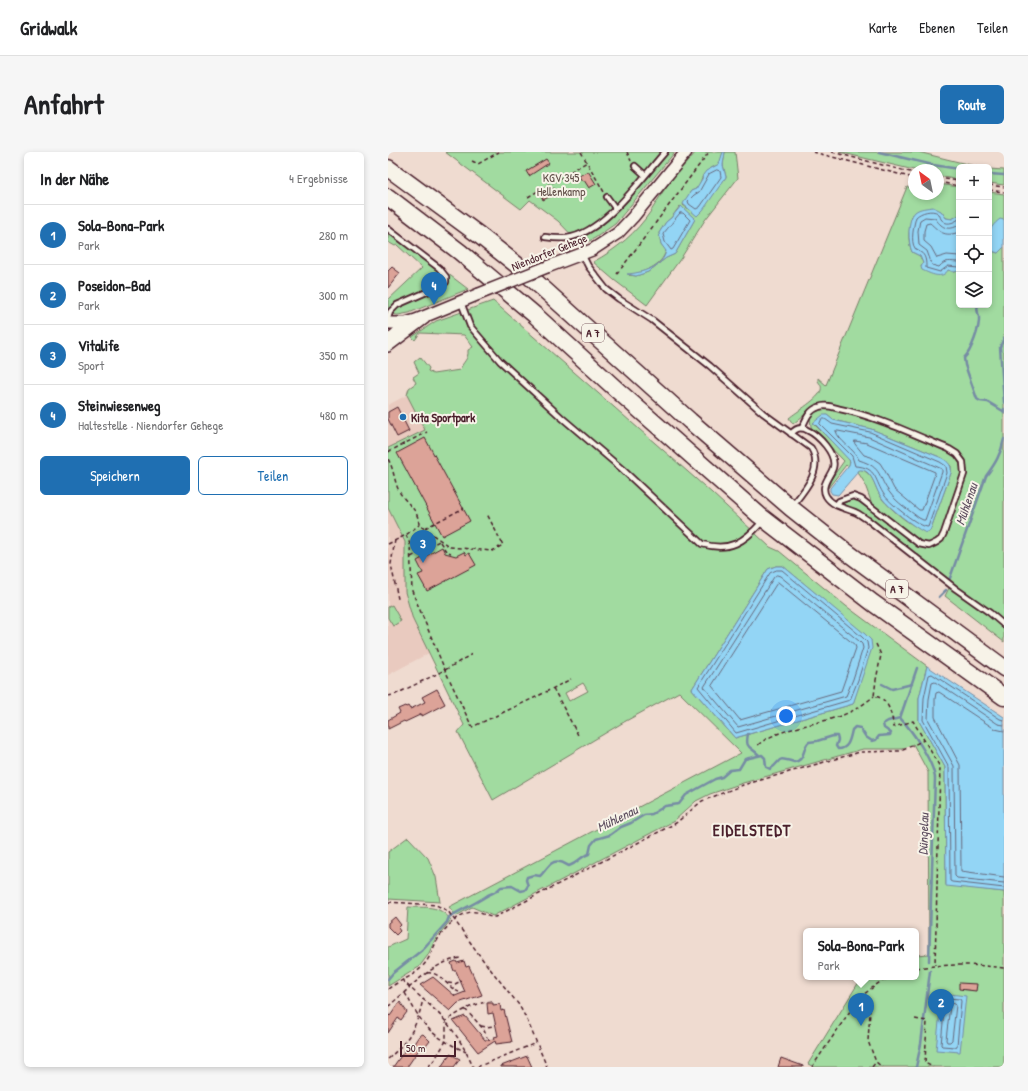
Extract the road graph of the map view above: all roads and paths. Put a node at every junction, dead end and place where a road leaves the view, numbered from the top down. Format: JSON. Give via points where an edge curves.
{"nodes":[{"id":1,"x":499,"y":152,"type":"edge"},
{"id":2,"x":581,"y":152,"type":"edge"},
{"id":3,"x":626,"y":152,"type":"edge"},
{"id":4,"x":665,"y":152,"type":"edge"},
{"id":5,"x":686,"y":152,"type":"edge"},
{"id":6,"x":709,"y":152,"type":"edge"},
{"id":7,"x":813,"y":152,"type":"edge"},
{"id":8,"x":832,"y":152,"type":"edge"},
{"id":9,"x":472,"y":161,"type":"dead end"},
{"id":10,"x":587,"y":162,"type":"junction"},
{"id":11,"x":635,"y":166,"type":"joint"},
{"id":12,"x":388,"y":168,"type":"edge"},
{"id":13,"x":908,"y":171,"type":"edge"},
{"id":14,"x":645,"y":175,"type":"junction"},
{"id":15,"x":908,"y":176,"type":"edge"},
{"id":16,"x":944,"y":179,"type":"edge"},
{"id":17,"x":956,"y":181,"type":"edge"},
{"id":18,"x":944,"y":183,"type":"edge"},
{"id":19,"x":956,"y":185,"type":"edge"},
{"id":20,"x":992,"y":185,"type":"edge"},
{"id":21,"x":601,"y":186,"type":"dead end"},
{"id":22,"x":1004,"y":187,"type":"edge"},
{"id":23,"x":992,"y":190,"type":"edge"},
{"id":24,"x":1004,"y":192,"type":"edge"},
{"id":25,"x":528,"y":196,"type":"dead end"},
{"id":26,"x":388,"y":197,"type":"edge"},
{"id":27,"x":607,"y":197,"type":"dead end"},
{"id":28,"x":615,"y":208,"type":"junction"},
{"id":29,"x":388,"y":229,"type":"edge"},
{"id":30,"x":545,"y":237,"type":"dead end"},
{"id":31,"x":582,"y":254,"type":"junction"},
{"id":32,"x":617,"y":274,"type":"dead end"},
{"id":33,"x":461,"y":302,"type":"junction"},
{"id":34,"x":432,"y":314,"type":"junction"},
{"id":35,"x":388,"y":318,"type":"edge"},
{"id":36,"x":388,"y":323,"type":"edge"},
{"id":37,"x":406,"y":323,"type":"junction"},
{"id":38,"x":388,"y":340,"type":"edge"},
{"id":39,"x":388,"y":347,"type":"edge"},
{"id":40,"x":802,"y":428,"type":"junction"},
{"id":41,"x":427,"y":432,"type":"dead end"},
{"id":42,"x":791,"y":434,"type":"junction"},
{"id":43,"x":388,"y":452,"type":"edge"},
{"id":44,"x":388,"y":459,"type":"edge"},
{"id":45,"x":836,"y":505,"type":"junction"},
{"id":46,"x":464,"y":508,"type":"dead end"},
{"id":47,"x":791,"y":508,"type":"junction"},
{"id":48,"x":487,"y":514,"type":"dead end"},
{"id":49,"x":765,"y":519,"type":"junction"},
{"id":50,"x":419,"y":525,"type":"junction"},
{"id":51,"x":425,"y":528,"type":"junction"},
{"id":52,"x":406,"y":535,"type":"junction"},
{"id":53,"x":394,"y":540,"type":"junction"},
{"id":54,"x":440,"y":541,"type":"junction"},
{"id":55,"x":388,"y":544,"type":"edge"},
{"id":56,"x":451,"y":553,"type":"dead end"},
{"id":57,"x":411,"y":557,"type":"junction"},
{"id":58,"x":398,"y":599,"type":"dead end"},
{"id":59,"x":1004,"y":625,"type":"edge"},
{"id":60,"x":876,"y":644,"type":"dead end"},
{"id":61,"x":472,"y":654,"type":"dead end"},
{"id":62,"x":1004,"y":668,"type":"edge"},
{"id":63,"x":445,"y":670,"type":"junction"},
{"id":64,"x":571,"y":679,"type":"dead end"},
{"id":65,"x":553,"y":688,"type":"junction"},
{"id":66,"x":388,"y":696,"type":"edge"},
{"id":67,"x":874,"y":696,"type":"junction"},
{"id":68,"x":1004,"y":697,"type":"edge"},
{"id":69,"x":578,"y":736,"type":"dead end"},
{"id":70,"x":924,"y":740,"type":"junction"},
{"id":71,"x":758,"y":745,"type":"dead end"},
{"id":72,"x":388,"y":902,"type":"edge"},
{"id":73,"x":455,"y":921,"type":"junction"},
{"id":74,"x":460,"y":958,"type":"dead end"},
{"id":75,"x":935,"y":965,"type":"junction"},
{"id":76,"x":919,"y":968,"type":"edge"},
{"id":77,"x":1004,"y":968,"type":"edge"},
{"id":78,"x":425,"y":974,"type":"junction"},
{"id":79,"x":402,"y":980,"type":"junction"},
{"id":80,"x":885,"y":980,"type":"edge"},
{"id":81,"x":446,"y":982,"type":"junction"},
{"id":82,"x":459,"y":982,"type":"dead end"},
{"id":83,"x":410,"y":988,"type":"junction"},
{"id":84,"x":388,"y":989,"type":"edge"},
{"id":85,"x":405,"y":992,"type":"junction"},
{"id":86,"x":459,"y":992,"type":"dead end"},
{"id":87,"x":859,"y":998,"type":"junction"},
{"id":88,"x":423,"y":999,"type":"junction"},
{"id":89,"x":494,"y":1001,"type":"dead end"},
{"id":90,"x":388,"y":1007,"type":"edge"},
{"id":91,"x":465,"y":1009,"type":"junction"},
{"id":92,"x":419,"y":1016,"type":"junction"},
{"id":93,"x":915,"y":1020,"type":"dead end"},
{"id":94,"x":446,"y":1021,"type":"junction"},
{"id":95,"x":481,"y":1026,"type":"junction"},
{"id":96,"x":494,"y":1026,"type":"dead end"},
{"id":97,"x":487,"y":1038,"type":"dead end"},
{"id":98,"x":446,"y":1042,"type":"junction"},
{"id":99,"x":537,"y":1043,"type":"junction"},
{"id":100,"x":466,"y":1052,"type":"junction"},
{"id":101,"x":388,"y":1059,"type":"edge"},
{"id":102,"x":876,"y":1062,"type":"junction"},
{"id":103,"x":428,"y":1067,"type":"edge"},
{"id":104,"x":473,"y":1067,"type":"edge"},
{"id":105,"x":477,"y":1067,"type":"edge"},
{"id":106,"x":547,"y":1067,"type":"edge"},
{"id":107,"x":812,"y":1067,"type":"edge"},
{"id":108,"x":872,"y":1067,"type":"edge"},
{"id":109,"x":882,"y":1067,"type":"edge"},
{"id":110,"x":933,"y":1067,"type":"edge"}],
"edges":[{"from":1,"to":9,"type":"path","via":[[478,164]]},
{"from":2,"to":10,"type":"path"},
{"from":3,"to":11,"type":"path"},
{"from":4,"to":14,"type":"lane"},
{"from":5,"to":31,"type":"street","name":"Niendorfer Gehege","via":[[625,226],[606,242]]},
{"from":6,"to":32,"type":"path"},
{"from":7,"to":15,"type":"path"},
{"from":8,"to":13,"type":"path"},
{"from":10,"to":21,"type":"path"},
{"from":10,"to":25,"type":"path"},
{"from":11,"to":14,"type":"lane"},
{"from":12,"to":47,"type":"highway","number":"A 7","via":[[516,265]]},
{"from":14,"to":28,"type":"lane"},
{"from":16,"to":17,"type":"path"},
{"from":18,"to":19,"type":"path"},
{"from":20,"to":22,"type":"path"},
{"from":23,"to":24,"type":"path"},
{"from":26,"to":49,"type":"highway","number":"A 7","via":[[460,252],[536,316]]},
{"from":27,"to":28,"type":"lane"},
{"from":28,"to":30,"type":"lane","via":[[601,222],[584,233],[567,238]]},
{"from":29,"to":35,"type":"lane","via":[[439,268],[446,277],[446,282],[393,308]]},
{"from":31,"to":33,"type":"street","name":"Niendorfer Gehege","bridge":true},
{"from":31,"to":42,"type":"lane","via":[[596,278],[606,289],[658,325]]},
{"from":33,"to":34,"type":"street","name":"Niendorfer Gehege"},
{"from":33,"to":49,"type":"lane","via":[[470,326],[500,361],[702,544],[723,548],[735,544],[750,535]]},
{"from":34,"to":37,"type":"street","name":"Niendorfer Gehege"},
{"from":34,"to":39,"type":"street"},
{"from":36,"to":37,"type":"street","name":"Niendorfer Gehege"},
{"from":37,"to":38,"type":"street"},
{"from":40,"to":42,"type":"lane","via":[[794,430]]},
{"from":40,"to":45,"type":"lane","via":[[824,444],[832,456],[833,467],[824,487],[825,494]]},
{"from":40,"to":45,"type":"lane","via":[[809,413],[826,406],[876,418],[949,449],[963,462],[964,474],[944,533],[937,542],[929,546],[919,544],[860,499],[853,496],[839,501]]},
{"from":41,"to":43,"type":"path"},
{"from":42,"to":47,"type":"lane","via":[[811,448],[814,453],[815,469],[808,486]]},
{"from":44,"to":50,"type":"path","via":[[398,490],[414,508],[419,517]]},
{"from":45,"to":59,"type":"lane","via":[[868,520]]},
{"from":46,"to":51,"type":"path"},
{"from":47,"to":62,"type":"highway","number":"A 7"},
{"from":48,"to":54,"type":"path","via":[[503,545],[492,551],[450,547]]},
{"from":49,"to":68,"type":"highway","number":"A 7","via":[[874,604]]},
{"from":50,"to":51,"type":"path"},
{"from":50,"to":52,"type":"path"},
{"from":51,"to":54,"type":"path"},
{"from":52,"to":53,"type":"path"},
{"from":52,"to":57,"type":"path"},
{"from":53,"to":55,"type":"path"},
{"from":53,"to":58,"type":"path","via":[[391,564]]},
{"from":54,"to":56,"type":"path","via":[[446,551]]},
{"from":54,"to":57,"type":"path"},
{"from":57,"to":63,"type":"path","via":[[412,591]]},
{"from":60,"to":67,"type":"path","via":[[881,654]]},
{"from":61,"to":63,"type":"path"},
{"from":63,"to":65,"type":"path","via":[[472,727]]},
{"from":63,"to":66,"type":"path"},
{"from":64,"to":65,"type":"path"},
{"from":65,"to":69,"type":"path"},
{"from":67,"to":70,"type":"path","via":[[887,702],[894,727],[913,721]]},
{"from":67,"to":71,"type":"path","via":[[850,712],[774,735]]},
{"from":70,"to":73,"type":"path","via":[[901,751],[860,752],[713,795],[698,803],[676,823],[495,918],[470,912]]},
{"from":70,"to":75,"type":"path","via":[[940,767]]},
{"from":72,"to":73,"type":"path","via":[[436,905],[448,911]]},
{"from":73,"to":79,"type":"path","via":[[438,939],[421,969]]},
{"from":73,"to":99,"type":"path","via":[[518,1005]]},
{"from":74,"to":78,"type":"path","via":[[438,965]]},
{"from":75,"to":76,"type":"path"},
{"from":75,"to":77,"type":"path","via":[[975,964]]},
{"from":78,"to":81,"type":"path","via":[[436,974]]},
{"from":78,"to":83,"type":"path"},
{"from":79,"to":83,"type":"path"},
{"from":79,"to":84,"type":"path"},
{"from":80,"to":87,"type":"path"},
{"from":81,"to":82,"type":"path"},
{"from":81,"to":86,"type":"path","via":[[453,990]]},
{"from":83,"to":85,"type":"path"},
{"from":83,"to":88,"type":"path"},
{"from":85,"to":90,"type":"path"},
{"from":85,"to":92,"type":"path"},
{"from":87,"to":102,"type":"path","via":[[870,1012],[868,1041]]},
{"from":87,"to":107,"type":"path"},
{"from":88,"to":92,"type":"path"},
{"from":88,"to":94,"type":"path"},
{"from":89,"to":91,"type":"path"},
{"from":91,"to":94,"type":"path"},
{"from":91,"to":95,"type":"path"},
{"from":92,"to":98,"type":"path","via":[[431,1031]]},
{"from":92,"to":101,"type":"path","via":[[408,1039]]},
{"from":93,"to":110,"type":"path","via":[[927,1021],[925,1063]]},
{"from":94,"to":98,"type":"path"},
{"from":94,"to":100,"type":"path"},
{"from":95,"to":96,"type":"path"},
{"from":95,"to":97,"type":"path"},
{"from":98,"to":100,"type":"path"},
{"from":98,"to":103,"type":"path"},
{"from":99,"to":105,"type":"path"},
{"from":99,"to":106,"type":"path"},
{"from":100,"to":104,"type":"path"},
{"from":102,"to":108,"type":"path"},
{"from":102,"to":109,"type":"path"}]}
